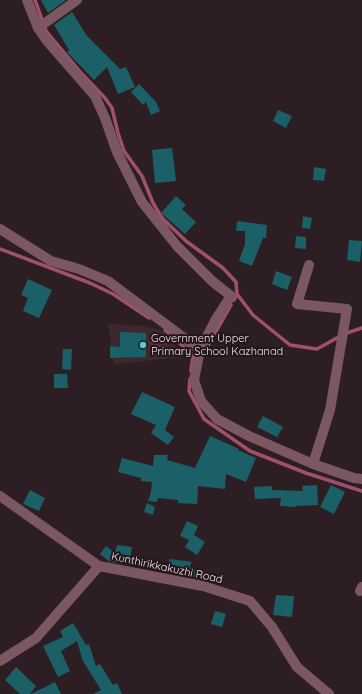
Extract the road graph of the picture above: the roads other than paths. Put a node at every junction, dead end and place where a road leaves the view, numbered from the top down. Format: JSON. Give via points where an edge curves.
{"nodes":[{"id":1,"x":27,"y":0,"type":"edge"},
{"id":2,"x":76,"y":0,"type":"edge"},
{"id":3,"x":38,"y":28,"type":"junction"},
{"id":4,"x":0,"y":229,"type":"edge"},
{"id":5,"x":309,"y":265,"type":"dead end"},
{"id":6,"x":199,"y":354,"type":"junction"},
{"id":7,"x":313,"y":464,"type":"junction"},
{"id":8,"x":362,"y":479,"type":"edge"},
{"id":9,"x":0,"y":496,"type":"edge"},
{"id":10,"x":99,"y":566,"type":"junction"},
{"id":11,"x":0,"y":661,"type":"edge"},
{"id":12,"x":329,"y":694,"type":"edge"}],
"edges":[{"from":1,"to":3,"type":"street"},
{"from":2,"to":3,"type":"street"},
{"from":3,"to":6,"type":"street","via":[[95,96],[142,202],[177,246],[231,296],[216,319]]},
{"from":4,"to":6,"type":"street","via":[[51,261],[108,281]]},
{"from":5,"to":7,"type":"street","via":[[297,304],[347,309],[330,410]]},
{"from":6,"to":7,"type":"street","via":[[194,380],[196,390],[201,401],[217,419]]},
{"from":7,"to":8,"type":"street"},
{"from":9,"to":10,"type":"street","name":"Kunthirikkakuzhi Road"},
{"from":10,"to":11,"type":"street","via":[[36,638]]},
{"from":10,"to":12,"type":"street","name":"Kunthirikkakuzhi Road","via":[[203,586],[250,600],[272,627],[297,667]]}]}
